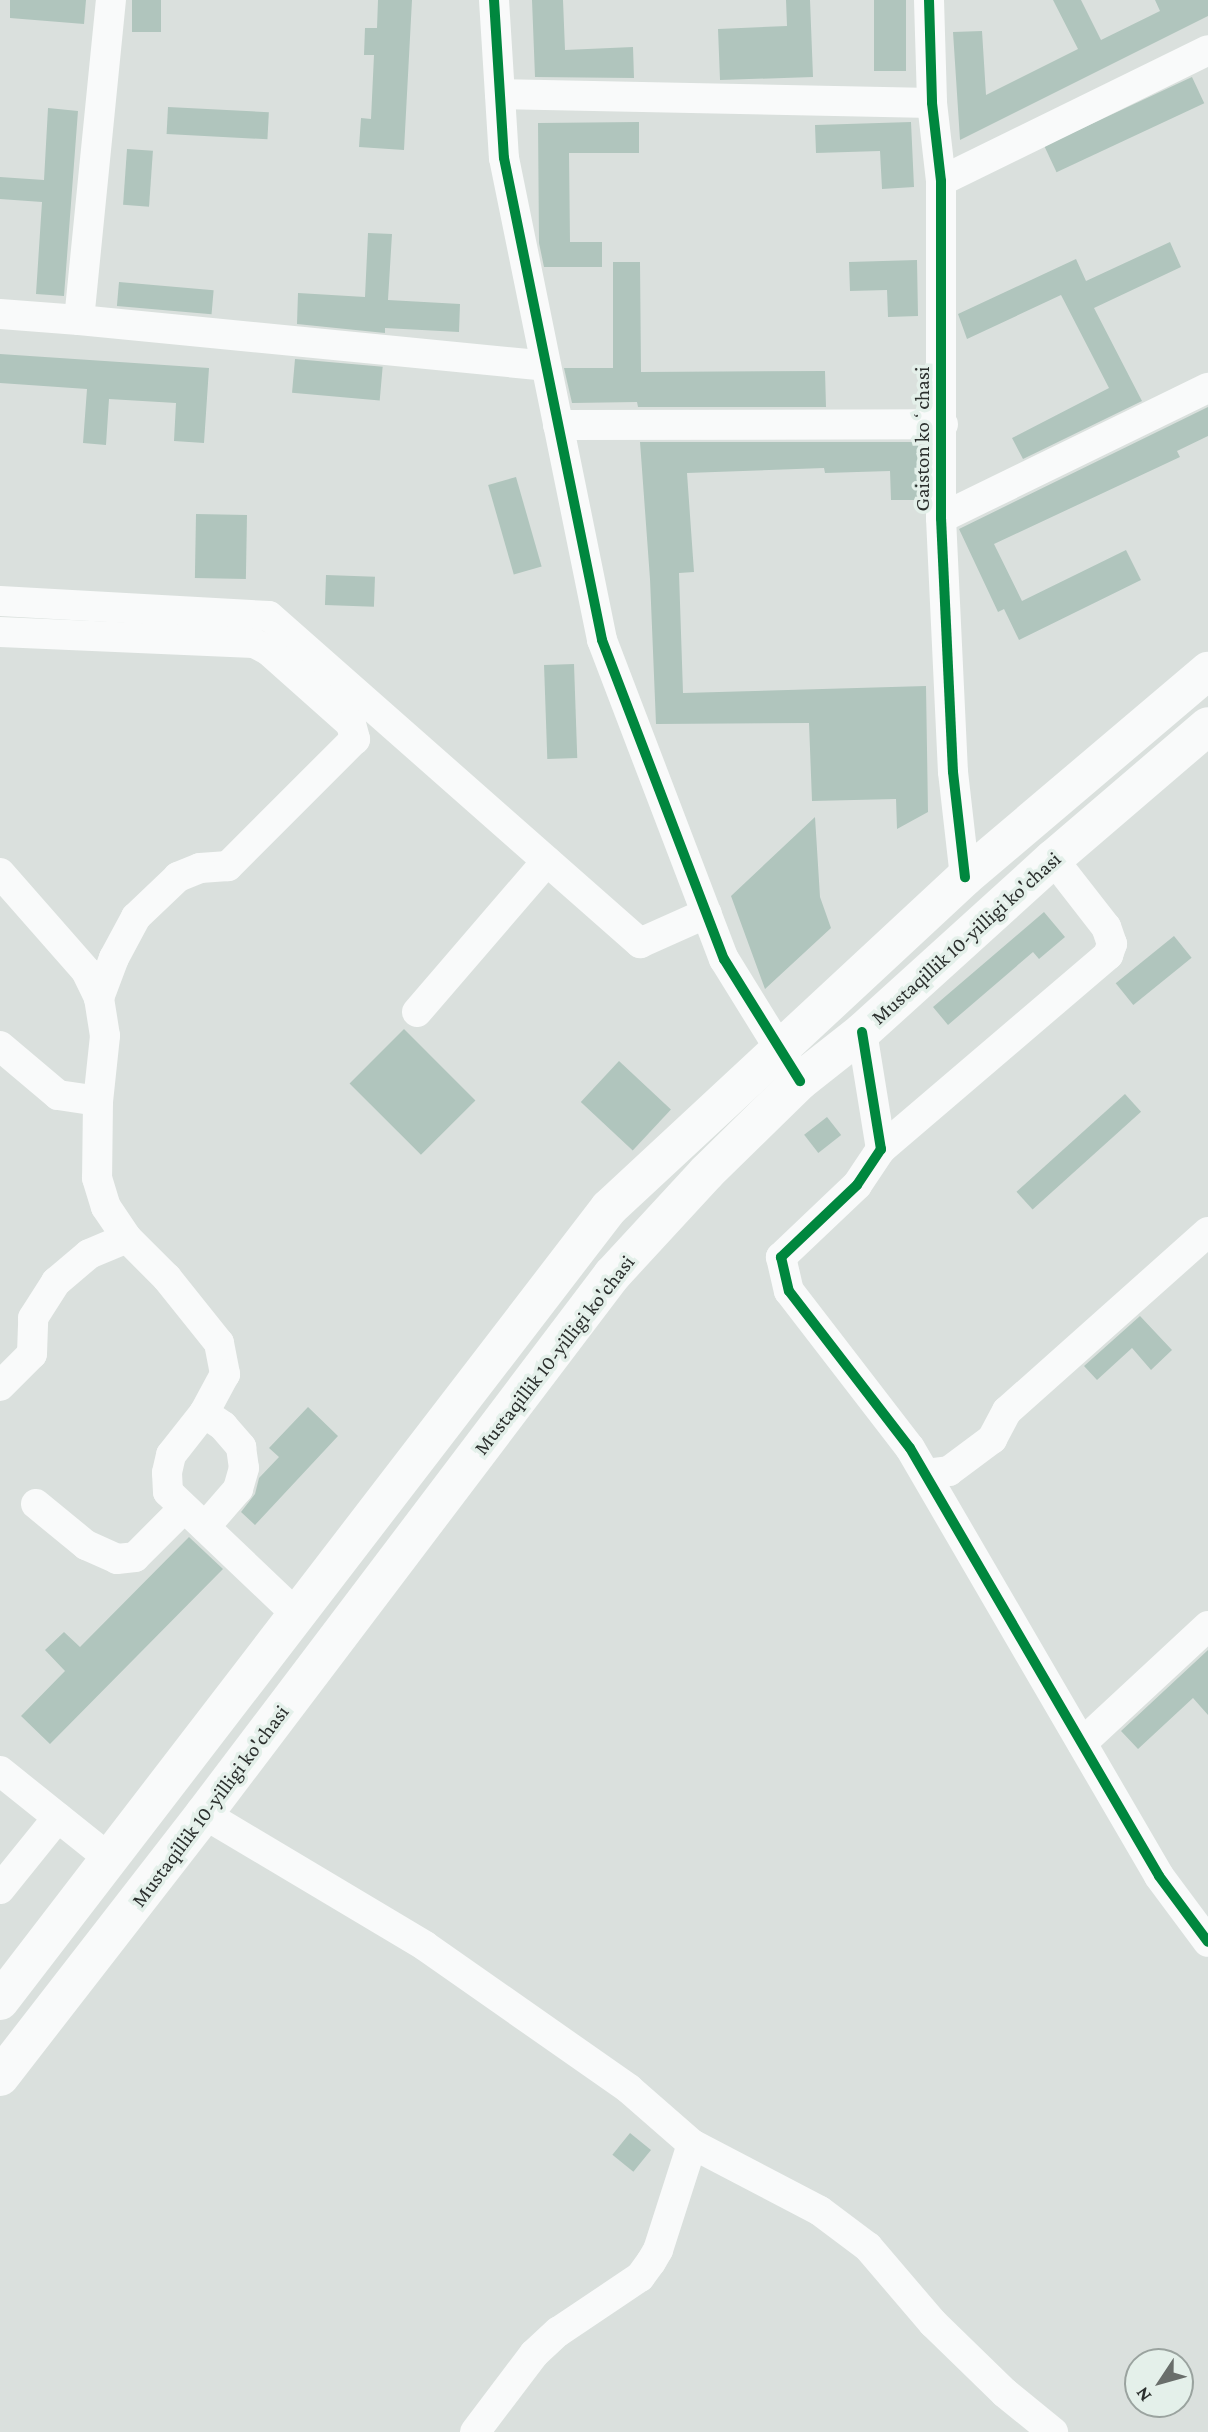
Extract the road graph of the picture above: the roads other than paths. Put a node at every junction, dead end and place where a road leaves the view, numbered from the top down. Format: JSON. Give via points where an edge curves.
{"nodes":[{"id":1,"x":111,"y":0,"type":"edge"},
{"id":2,"x":494,"y":0,"type":"edge"},
{"id":3,"x":929,"y":0,"type":"edge"},
{"id":4,"x":1208,"y":50,"type":"edge"},
{"id":5,"x":500,"y":94,"type":"junction"},
{"id":6,"x":932,"y":103,"type":"junction"},
{"id":7,"x":941,"y":181,"type":"junction"},
{"id":8,"x":0,"y":314,"type":"edge"},
{"id":9,"x":79,"y":320,"type":"junction"},
{"id":10,"x":546,"y":366,"type":"junction"},
{"id":11,"x":1208,"y":388,"type":"edge"},
{"id":12,"x":943,"y":424,"type":"junction"},
{"id":13,"x":558,"y":425,"type":"junction"},
{"id":14,"x":941,"y":518,"type":"junction"},
{"id":15,"x":0,"y":601,"type":"edge"},
{"id":16,"x":0,"y":632,"type":"edge"},
{"id":17,"x":1208,"y":671,"type":"edge"},
{"id":18,"x":1208,"y":726,"type":"edge"},
{"id":19,"x":1053,"y":859,"type":"junction"},
{"id":20,"x":547,"y":861,"type":"junction"},
{"id":21,"x":0,"y":873,"type":"edge"},
{"id":22,"x":965,"y":877,"type":"junction"},
{"id":23,"x":707,"y":913,"type":"junction"},
{"id":24,"x":99,"y":998,"type":"junction"},
{"id":25,"x":417,"y":1012,"type":"dead end"},
{"id":26,"x":862,"y":1032,"type":"junction"},
{"id":27,"x":0,"y":1046,"type":"edge"},
{"id":28,"x":790,"y":1065,"type":"junction"},
{"id":29,"x":98,"y":1101,"type":"junction"},
{"id":30,"x":881,"y":1149,"type":"junction"},
{"id":31,"x":1208,"y":1232,"type":"edge"},
{"id":32,"x":127,"y":1238,"type":"junction"},
{"id":33,"x":0,"y":1386,"type":"edge"},
{"id":34,"x":205,"y":1413,"type":"junction"},
{"id":35,"x":926,"y":1474,"type":"junction"},
{"id":36,"x":36,"y":1504,"type":"dead end"},
{"id":37,"x":194,"y":1518,"type":"junction"},
{"id":38,"x":298,"y":1616,"type":"junction"},
{"id":39,"x":1208,"y":1626,"type":"edge"},
{"id":40,"x":1082,"y":1743,"type":"junction"},
{"id":41,"x":0,"y":1771,"type":"edge"},
{"id":42,"x":204,"y":1814,"type":"junction"},
{"id":43,"x":58,"y":1817,"type":"junction"},
{"id":44,"x":111,"y":1860,"type":"junction"},
{"id":45,"x":0,"y":1889,"type":"edge"},
{"id":46,"x":1208,"y":1942,"type":"edge"},
{"id":47,"x":0,"y":2001,"type":"edge"},
{"id":48,"x":0,"y":2077,"type":"edge"},
{"id":49,"x":692,"y":2144,"type":"junction"},
{"id":50,"x":475,"y":2432,"type":"edge"},
{"id":51,"x":1053,"y":2432,"type":"edge"}],
"edges":[{"from":1,"to":9,"type":"street"},
{"from":2,"to":5,"type":"street"},
{"from":3,"to":6,"type":"street","name":"Gaiston koʻchasi"},
{"from":4,"to":7,"type":"street"},
{"from":5,"to":6,"type":"street"},
{"from":5,"to":10,"type":"street","via":[[504,158]]},
{"from":6,"to":7,"type":"street","name":"Gaiston koʻchasi"},
{"from":7,"to":12,"type":"street","name":"Gaiston koʻchasi"},
{"from":8,"to":9,"type":"street"},
{"from":9,"to":10,"type":"street"},
{"from":10,"to":13,"type":"street"},
{"from":11,"to":14,"type":"street"},
{"from":12,"to":13,"type":"street"},
{"from":12,"to":14,"type":"street","name":"Gaiston koʻchasi"},
{"from":13,"to":23,"type":"street","via":[[602,640]]},
{"from":14,"to":22,"type":"street","name":"Gaiston koʻchasi","via":[[953,772]]},
{"from":15,"to":20,"type":"street","via":[[269,616]]},
{"from":16,"to":24,"type":"street","via":[[254,643],[268,650],[351,724],[355,739],[228,866],[200,868],[178,877],[136,917]]},
{"from":17,"to":22,"type":"main road","name":"Mustaqillik 10-yilligi ko'chasi"},
{"from":18,"to":19,"type":"main road","name":"Mustaqillik 10-yilligi ko'chasi"},
{"from":19,"to":26,"type":"main road","name":"Mustaqillik 10-yilligi ko'chasi"},
{"from":19,"to":30,"type":"street","via":[[1106,927],[1112,944],[1108,955]]},
{"from":20,"to":23,"type":"street","via":[[640,943]]},
{"from":20,"to":25,"type":"street"},
{"from":21,"to":24,"type":"street","via":[[86,971]]},
{"from":22,"to":28,"type":"main road","name":"Mustaqillik 10-yilligi ko'chasi"},
{"from":23,"to":28,"type":"street","via":[[724,959]]},
{"from":24,"to":29,"type":"street","via":[[105,1036]]},
{"from":26,"to":28,"type":"main road","name":"Mustaqillik 10-yilligi ko'chasi"},
{"from":26,"to":30,"type":"street"},
{"from":27,"to":29,"type":"street","via":[[58,1095]]},
{"from":28,"to":38,"type":"main road","name":"Mustaqillik 10-yilligi ko'chasi","via":[[609,1208]]},
{"from":28,"to":42,"type":"main road","name":"Mustaqillik 10-yilligi ko'chasi","via":[[706,1173],[612,1275]]},
{"from":29,"to":32,"type":"street","via":[[97,1178],[106,1207]]},
{"from":30,"to":35,"type":"street","via":[[857,1185],[781,1257],[789,1291]]},
{"from":31,"to":35,"type":"street","via":[[1007,1411],[992,1438],[949,1471]]},
{"from":32,"to":33,"type":"street","via":[[89,1254],[56,1282],[33,1318],[32,1354]]},
{"from":32,"to":34,"type":"street","via":[[167,1278],[219,1343],[225,1374]]},
{"from":34,"to":37,"type":"street","via":[[171,1455],[167,1473],[169,1492]]},
{"from":34,"to":37,"type":"street","via":[[241,1447],[244,1468],[238,1489]]},
{"from":35,"to":40,"type":"street"},
{"from":36,"to":37,"type":"street","via":[[86,1545],[117,1559],[135,1557]]},
{"from":37,"to":38,"type":"street"},
{"from":38,"to":44,"type":"main road","name":"Mustaqillik 10-yilligi ko'chasi"},
{"from":39,"to":40,"type":"street"},
{"from":40,"to":46,"type":"street","via":[[1159,1876]]},
{"from":41,"to":43,"type":"street"},
{"from":42,"to":48,"type":"main road","name":"Mustaqillik 10-yilligi ko'chasi"},
{"from":42,"to":49,"type":"street","via":[[425,1946],[629,2089]]},
{"from":43,"to":44,"type":"street"},
{"from":43,"to":45,"type":"street"},
{"from":44,"to":47,"type":"main road","name":"Mustaqillik 10-yilligi ko'chasi"},
{"from":49,"to":50,"type":"street","via":[[652,2262],[640,2277],[558,2332],[534,2354]]},
{"from":49,"to":51,"type":"street","via":[[820,2211],[868,2247],[933,2323]]}]}
